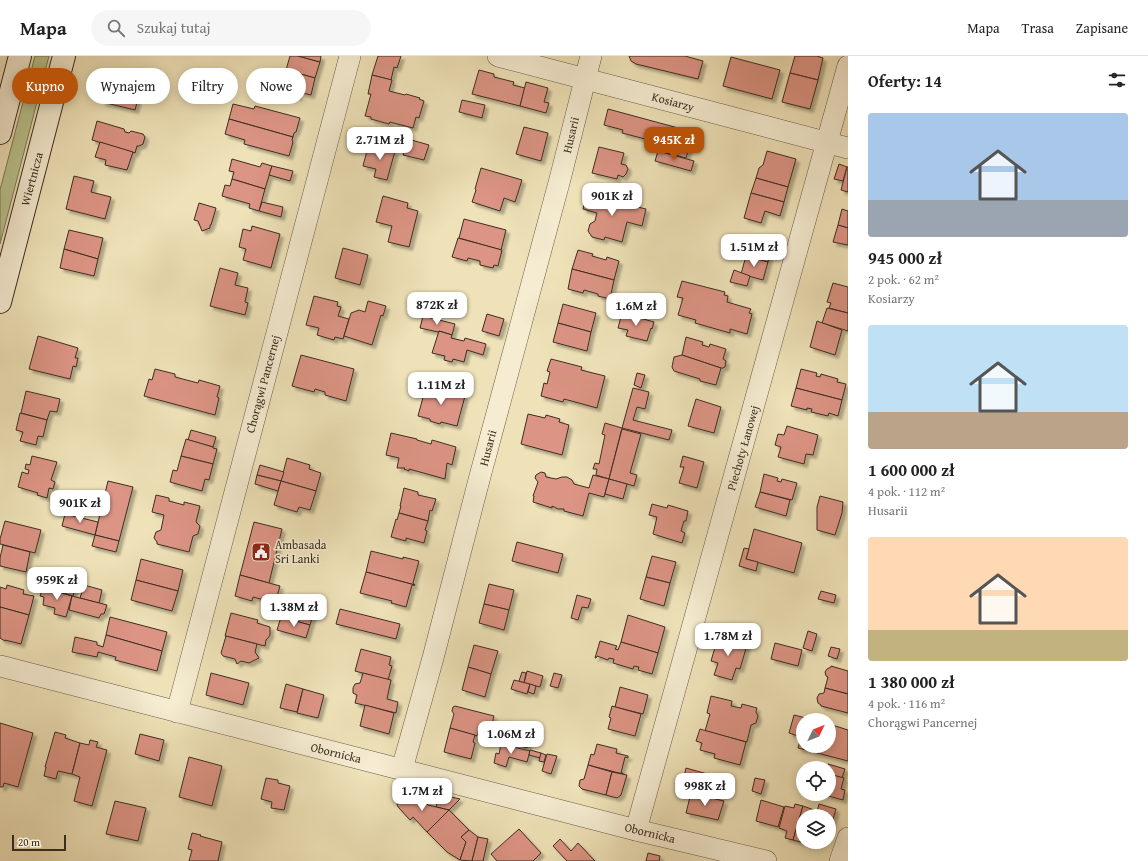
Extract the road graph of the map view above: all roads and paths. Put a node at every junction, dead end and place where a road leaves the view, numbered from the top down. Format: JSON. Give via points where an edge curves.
{"nodes":[{"id":1,"x":20,"y":56,"type":"edge"},
{"id":2,"x":64,"y":56,"type":"edge"},
{"id":3,"x":350,"y":56,"type":"edge"},
{"id":4,"x":498,"y":56,"type":"edge"},
{"id":5,"x":590,"y":56,"type":"edge"},
{"id":6,"x":848,"y":66,"type":"edge"},
{"id":7,"x":584,"y":79,"type":"junction"},
{"id":8,"x":0,"y":133,"type":"edge"},
{"id":9,"x":826,"y":142,"type":"junction"},
{"id":10,"x":848,"y":148,"type":"edge"},
{"id":11,"x":0,"y":302,"type":"edge"},
{"id":12,"x":0,"y":666,"type":"edge"},
{"id":13,"x":177,"y":712,"type":"junction"},
{"id":14,"x":402,"y":769,"type":"junction"},
{"id":15,"x":636,"y":830,"type":"junction"},
{"id":16,"x":848,"y":838,"type":"edge"},
{"id":17,"x":739,"y":858,"type":"edge"},
{"id":18,"x":766,"y":861,"type":"edge"},
{"id":19,"x":840,"y":861,"type":"edge"}],
"edges":[{"from":1,"to":8,"type":"main road"},
{"from":2,"to":11,"type":"main road","name":"Wiertnicza"},
{"from":3,"to":13,"type":"street","name":"Chorągwi Pancernej"},
{"from":4,"to":7,"type":"street","name":"Kosiarzy"},
{"from":5,"to":7,"type":"street","name":"Husarii"},
{"from":6,"to":9,"type":"street","name":"Piechoty Łanowej"},
{"from":7,"to":9,"type":"street","name":"Kosiarzy"},
{"from":7,"to":14,"type":"street","name":"Husarii","via":[[558,186]]},
{"from":9,"to":10,"type":"street","name":"Kosiarzy"},
{"from":9,"to":15,"type":"street","name":"Piechoty Łanowej"},
{"from":12,"to":13,"type":"street","name":"Obornicka"},
{"from":13,"to":14,"type":"street","name":"Obornicka"},
{"from":14,"to":15,"type":"street","name":"Obornicka"},
{"from":15,"to":17,"type":"street","name":"Obornicka"},
{"from":16,"to":19,"type":"street"},
{"from":17,"to":18,"type":"street","name":"Obornicka"}]}
